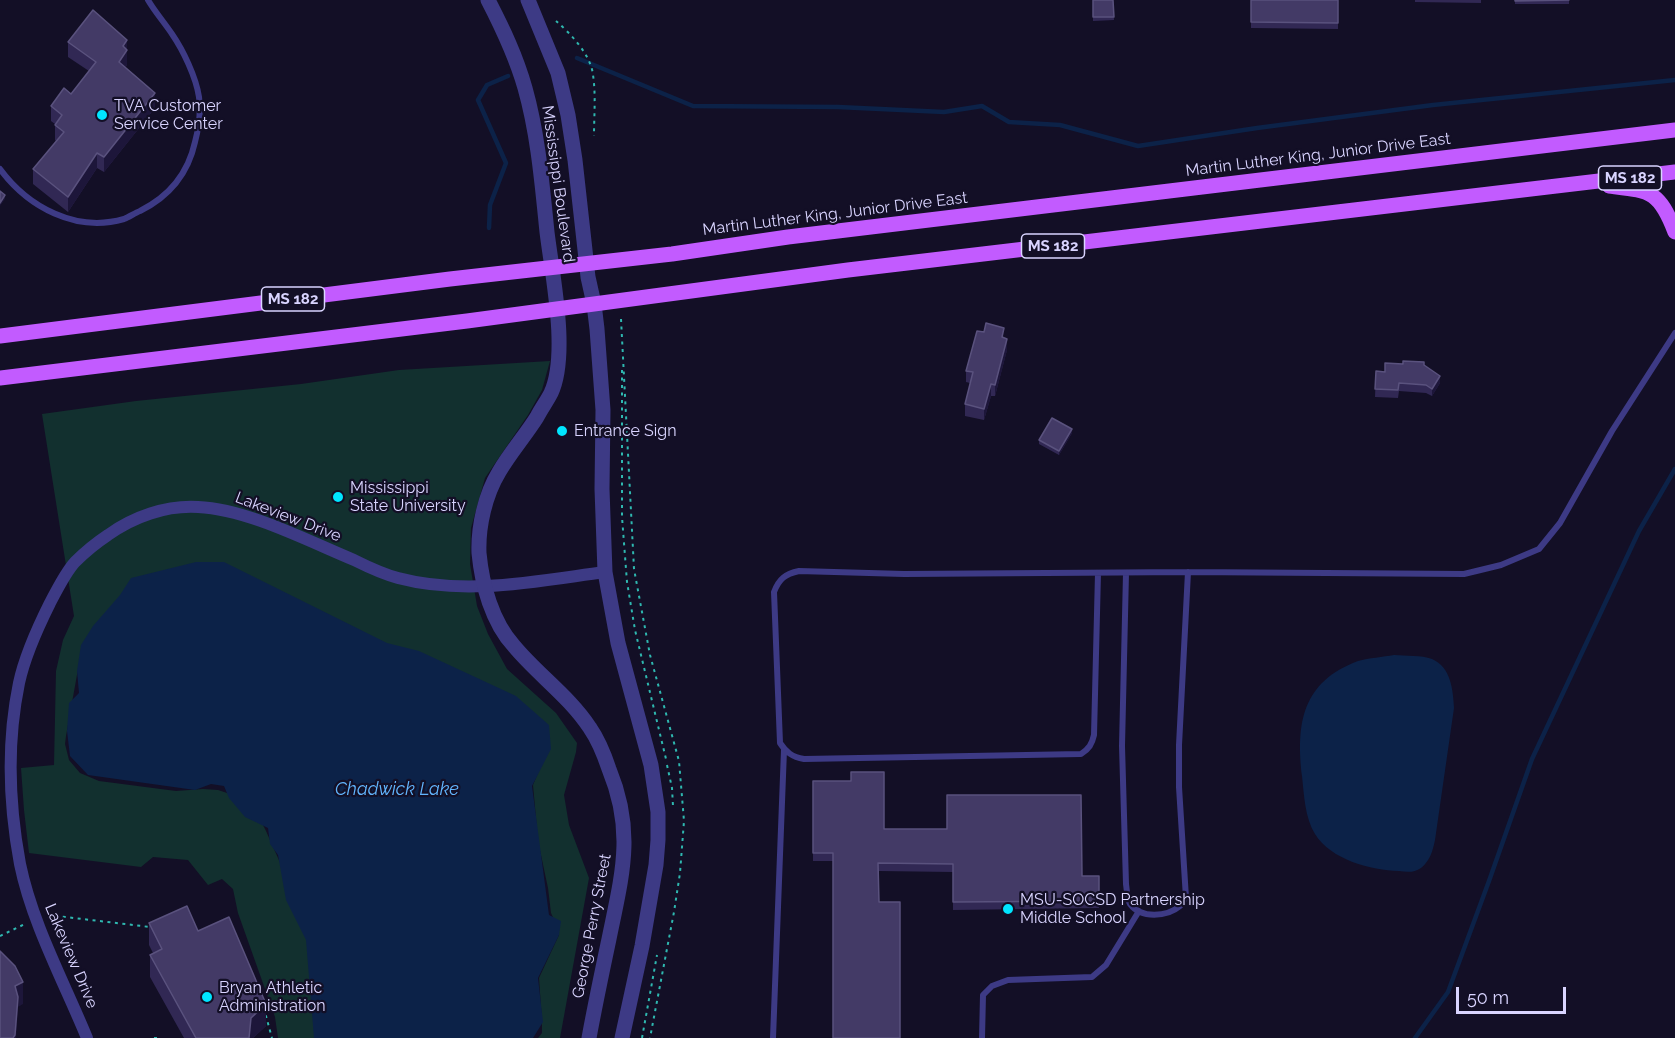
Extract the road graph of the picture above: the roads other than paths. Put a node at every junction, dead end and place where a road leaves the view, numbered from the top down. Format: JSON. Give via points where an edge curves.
{"nodes":[{"id":1,"x":148,"y":0,"type":"edge"},
{"id":2,"x":488,"y":0,"type":"edge"},
{"id":3,"x":528,"y":0,"type":"edge"},
{"id":4,"x":1675,"y":130,"type":"edge"},
{"id":5,"x":0,"y":169,"type":"edge"},
{"id":6,"x":1675,"y":172,"type":"edge"},
{"id":7,"x":1585,"y":183,"type":"junction"},
{"id":8,"x":1675,"y":232,"type":"edge"},
{"id":9,"x":587,"y":263,"type":"junction"},
{"id":10,"x":552,"y":268,"type":"junction"},
{"id":11,"x":594,"y":304,"type":"junction"},
{"id":12,"x":556,"y":309,"type":"junction"},
{"id":13,"x":1675,"y":333,"type":"edge"},
{"id":14,"x":0,"y":336,"type":"edge"},
{"id":15,"x":0,"y":378,"type":"edge"},
{"id":16,"x":605,"y":572,"type":"junction"},
{"id":17,"x":1188,"y":572,"type":"junction"},
{"id":18,"x":1098,"y":573,"type":"junction"},
{"id":19,"x":1126,"y":573,"type":"junction"},
{"id":20,"x":485,"y":587,"type":"junction"},
{"id":21,"x":784,"y":750,"type":"junction"},
{"id":22,"x":1139,"y":911,"type":"junction"},
{"id":23,"x":87,"y":1038,"type":"edge"},
{"id":24,"x":589,"y":1038,"type":"edge"},
{"id":25,"x":622,"y":1038,"type":"edge"},
{"id":26,"x":773,"y":1038,"type":"edge"},
{"id":27,"x":982,"y":1038,"type":"edge"}],
"edges":[{"from":1,"to":5,"type":"lane","via":[[174,36],[199,96],[200,124],[191,159],[175,186],[155,204],[124,219],[91,223],[63,218],[44,209]]},
{"from":2,"to":10,"type":"street","name":"Mississippi Boulevard","via":[[509,42],[532,117]]},
{"from":3,"to":9,"type":"street","name":"Mississippi Boulevard","via":[[558,73],[568,115]]},
{"from":4,"to":9,"type":"main road","name":"Martin Luther King, Junior Drive East","number":"MS 182"},
{"from":6,"to":7,"type":"main road","number":"MS 182"},
{"from":7,"to":8,"type":"main road","via":[[1644,190],[1667,210]]},
{"from":7,"to":11,"type":"main road","number":"MS 182"},
{"from":9,"to":10,"type":"main road","name":"Martin Luther King, Junior Drive East","number":"MS 182"},
{"from":9,"to":11,"type":"street","name":"Mississippi Boulevard"},
{"from":10,"to":12,"type":"street","name":"Mississippi Boulevard"},
{"from":10,"to":14,"type":"main road","name":"Martin Luther King, Junior Drive East","number":"MS 182"},
{"from":11,"to":12,"type":"main road","number":"MS 182"},
{"from":11,"to":16,"type":"street","via":[[603,410]]},
{"from":12,"to":15,"type":"main road","number":"MS 182"},
{"from":12,"to":20,"type":"street","name":"George Perry Street","via":[[559,358],[551,393],[497,474],[482,517],[479,549]]},
{"from":13,"to":17,"type":"lane","via":[[1612,431],[1560,523],[1539,549],[1501,566],[1464,574]]},
{"from":16,"to":20,"type":"street","name":"Lakeview Drive"},
{"from":16,"to":25,"type":"street","via":[[618,643],[651,765],[658,812],[656,866]]},
{"from":17,"to":19,"type":"lane"},
{"from":17,"to":22,"type":"lane","via":[[1179,745],[1186,898],[1168,913],[1153,915]]},
{"from":18,"to":19,"type":"lane"},
{"from":18,"to":21,"type":"lane","via":[[1094,735],[1088,750],[1081,754],[804,759]]},
{"from":18,"to":21,"type":"lane","via":[[786,574],[774,592],[780,743]]},
{"from":19,"to":22,"type":"lane","via":[[1122,746],[1126,884],[1131,905]]},
{"from":20,"to":23,"type":"street","name":"Lakeview Drive","via":[[396,578],[244,516],[194,506],[170,508],[121,525],[73,564],[27,654],[13,727],[11,772],[20,864],[30,902]]},
{"from":20,"to":24,"type":"street","name":"George Perry Street","via":[[495,618],[513,646],[567,699],[592,730],[620,799],[624,860]]},
{"from":21,"to":26,"type":"lane"},
{"from":22,"to":27,"type":"lane","via":[[1106,965],[1092,977],[1008,980],[992,986],[983,995]]}]}
